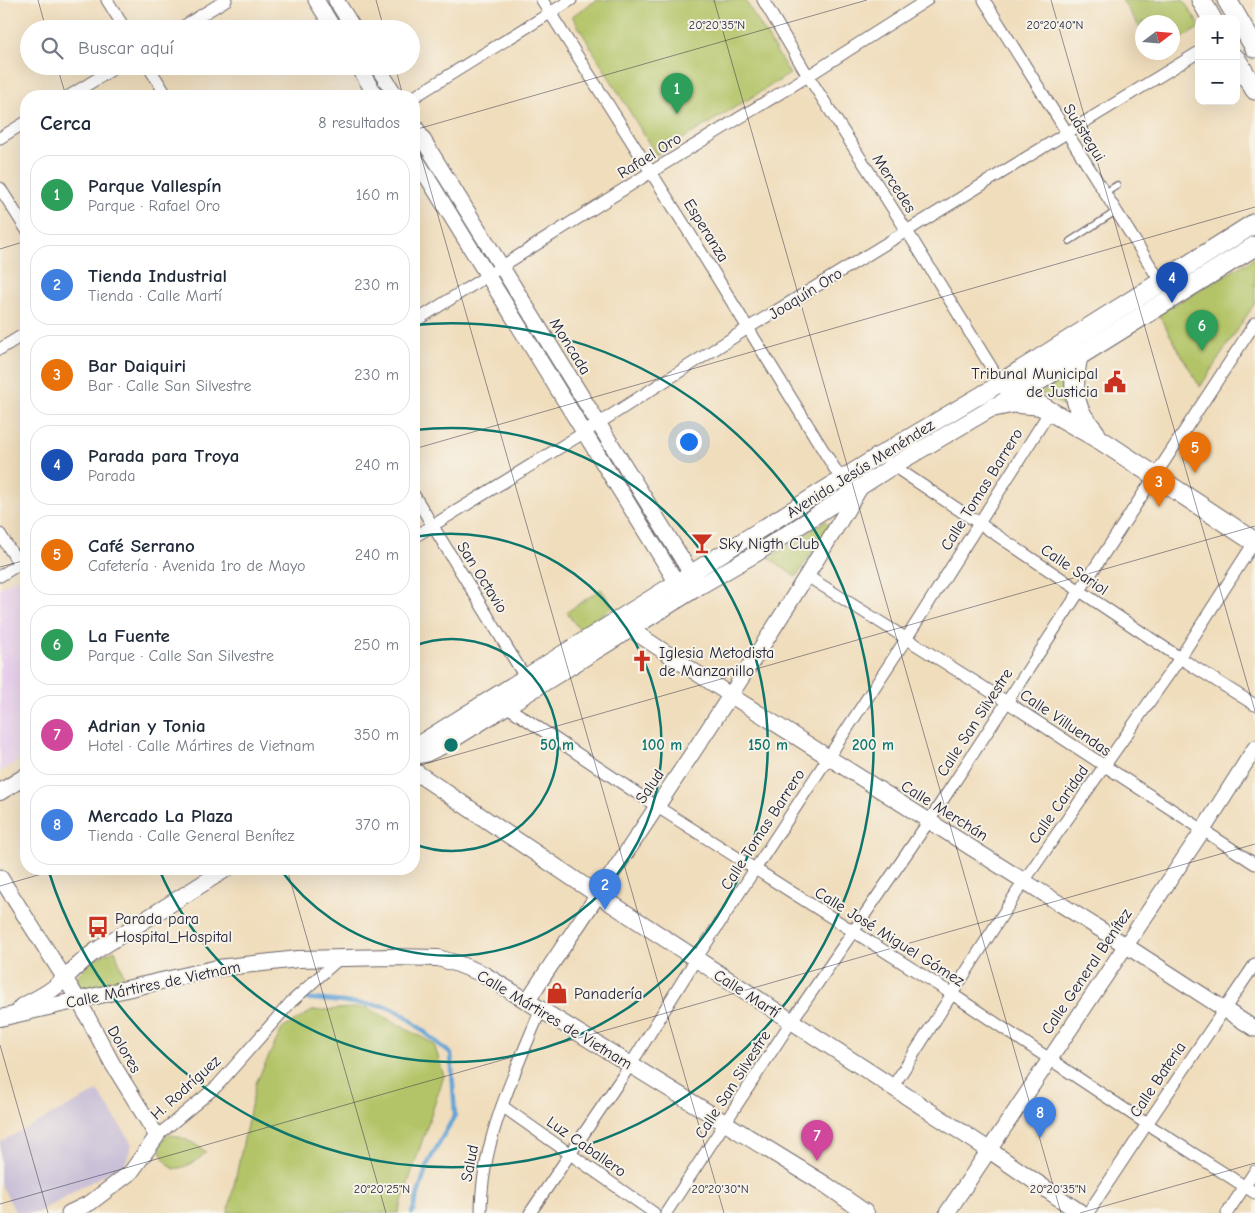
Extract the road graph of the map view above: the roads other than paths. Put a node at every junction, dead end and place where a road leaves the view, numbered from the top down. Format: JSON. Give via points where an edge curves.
{"nodes":[{"id":1,"x":107,"y":0,"type":"edge"},
{"id":2,"x":226,"y":0,"type":"edge"},
{"id":3,"x":316,"y":0,"type":"edge"},
{"id":4,"x":336,"y":0,"type":"edge"},
{"id":5,"x":542,"y":0,"type":"edge"},
{"id":6,"x":571,"y":0,"type":"edge"},
{"id":7,"x":763,"y":0,"type":"edge"},
{"id":8,"x":927,"y":0,"type":"edge"},
{"id":9,"x":984,"y":0,"type":"edge"},
{"id":10,"x":1201,"y":0,"type":"edge"},
{"id":11,"x":1227,"y":0,"type":"edge"},
{"id":12,"x":550,"y":12,"type":"junction"},
{"id":13,"x":1210,"y":15,"type":"edge"},
{"id":14,"x":119,"y":20,"type":"edge"},
{"id":15,"x":194,"y":20,"type":"edge"},
{"id":16,"x":328,"y":20,"type":"edge"},
{"id":17,"x":348,"y":20,"type":"edge"},
{"id":18,"x":1255,"y":48,"type":"edge"},
{"id":19,"x":1195,"y":54,"type":"edge"},
{"id":20,"x":1237,"y":60,"type":"edge"},
{"id":21,"x":103,"y":75,"type":"edge"},
{"id":22,"x":154,"y":75,"type":"edge"},
{"id":23,"x":363,"y":75,"type":"edge"},
{"id":24,"x":383,"y":75,"type":"edge"},
{"id":25,"x":808,"y":76,"type":"junction"},
{"id":26,"x":79,"y":90,"type":"edge"},
{"id":27,"x":163,"y":90,"type":"edge"},
{"id":28,"x":372,"y":90,"type":"edge"},
{"id":29,"x":392,"y":90,"type":"edge"},
{"id":30,"x":1255,"y":90,"type":"edge"},
{"id":31,"x":420,"y":93,"type":"edge"},
{"id":32,"x":20,"y":126,"type":"edge"},
{"id":33,"x":1066,"y":132,"type":"junction"},
{"id":34,"x":420,"y":135,"type":"edge"},
{"id":35,"x":0,"y":138,"type":"edge"},
{"id":36,"x":420,"y":166,"type":"edge"},
{"id":37,"x":651,"y":172,"type":"junction"},
{"id":38,"x":1117,"y":185,"type":"dead end"},
{"id":39,"x":0,"y":188,"type":"edge"},
{"id":40,"x":1104,"y":193,"type":"junction"},
{"id":41,"x":1115,"y":212,"type":"junction"},
{"id":42,"x":20,"y":220,"type":"edge"},
{"id":43,"x":1255,"y":223,"type":"edge"},
{"id":44,"x":907,"y":231,"type":"junction"},
{"id":45,"x":1070,"y":241,"type":"dead end"},
{"id":46,"x":1255,"y":246,"type":"edge"},
{"id":47,"x":502,"y":267,"type":"junction"},
{"id":48,"x":488,"y":276,"type":"junction"},
{"id":49,"x":1160,"y":281,"type":"junction"},
{"id":50,"x":420,"y":318,"type":"edge"},
{"id":51,"x":1255,"y":323,"type":"edge"},
{"id":52,"x":748,"y":328,"type":"junction"},
{"id":53,"x":20,"y":337,"type":"edge"},
{"id":54,"x":0,"y":349,"type":"edge"},
{"id":55,"x":1078,"y":357,"type":"junction"},
{"id":56,"x":1001,"y":383,"type":"junction"},
{"id":57,"x":1019,"y":393,"type":"junction"},
{"id":58,"x":994,"y":407,"type":"junction"},
{"id":59,"x":1045,"y":408,"type":"junction"},
{"id":60,"x":598,"y":423,"type":"junction"},
{"id":61,"x":585,"y":432,"type":"junction"},
{"id":62,"x":1102,"y":441,"type":"junction"},
{"id":63,"x":879,"y":456,"type":"junction"},
{"id":64,"x":893,"y":466,"type":"junction"},
{"id":65,"x":1155,"y":476,"type":"junction"},
{"id":66,"x":841,"y":479,"type":"junction"},
{"id":67,"x":860,"y":488,"type":"junction"},
{"id":68,"x":420,"y":505,"type":"edge"},
{"id":69,"x":978,"y":524,"type":"junction"},
{"id":70,"x":432,"y":526,"type":"junction"},
{"id":71,"x":420,"y":533,"type":"edge"},
{"id":72,"x":0,"y":534,"type":"edge"},
{"id":73,"x":1255,"y":542,"type":"edge"},
{"id":74,"x":20,"y":558,"type":"edge"},
{"id":75,"x":20,"y":564,"type":"edge"},
{"id":76,"x":0,"y":576,"type":"edge"},
{"id":77,"x":807,"y":576,"type":"junction"},
{"id":78,"x":695,"y":579,"type":"junction"},
{"id":79,"x":680,"y":588,"type":"junction"},
{"id":80,"x":1078,"y":590,"type":"junction"},
{"id":81,"x":623,"y":625,"type":"junction"},
{"id":82,"x":906,"y":639,"type":"junction"},
{"id":83,"x":1180,"y":658,"type":"junction"},
{"id":84,"x":525,"y":677,"type":"junction"},
{"id":85,"x":730,"y":695,"type":"junction"},
{"id":86,"x":1007,"y":702,"type":"junction"},
{"id":87,"x":1255,"y":705,"type":"edge"},
{"id":88,"x":506,"y":706,"type":"junction"},
{"id":89,"x":420,"y":743,"type":"edge"},
{"id":90,"x":1255,"y":748,"type":"edge"},
{"id":91,"x":420,"y":755,"type":"edge"},
{"id":92,"x":829,"y":758,"type":"junction"},
{"id":93,"x":1104,"y":767,"type":"junction"},
{"id":94,"x":420,"y":775,"type":"edge"},
{"id":95,"x":20,"y":780,"type":"edge"},
{"id":96,"x":0,"y":792,"type":"edge"},
{"id":97,"x":656,"y":806,"type":"junction"},
{"id":98,"x":928,"y":821,"type":"junction"},
{"id":99,"x":1202,"y":830,"type":"junction"},
{"id":100,"x":1255,"y":864,"type":"edge"},
{"id":101,"x":755,"y":870,"type":"junction"},
{"id":102,"x":210,"y":875,"type":"edge"},
{"id":103,"x":0,"y":877,"type":"edge"},
{"id":104,"x":1024,"y":881,"type":"junction"},
{"id":105,"x":598,"y":895,"type":"junction"},
{"id":106,"x":853,"y":932,"type":"junction"},
{"id":107,"x":1124,"y":945,"type":"junction"},
{"id":108,"x":340,"y":958,"type":"junction"},
{"id":109,"x":696,"y":959,"type":"junction"},
{"id":110,"x":1255,"y":964,"type":"edge"},
{"id":111,"x":64,"y":978,"type":"junction"},
{"id":112,"x":952,"y":994,"type":"junction"},
{"id":113,"x":78,"y":999,"type":"junction"},
{"id":114,"x":534,"y":1005,"type":"junction"},
{"id":115,"x":1224,"y":1009,"type":"junction"},
{"id":116,"x":0,"y":1018,"type":"edge"},
{"id":117,"x":791,"y":1022,"type":"junction"},
{"id":118,"x":1255,"y":1029,"type":"edge"},
{"id":119,"x":1049,"y":1059,"type":"junction"},
{"id":120,"x":631,"y":1064,"type":"junction"},
{"id":121,"x":892,"y":1088,"type":"junction"},
{"id":122,"x":502,"y":1106,"type":"junction"},
{"id":123,"x":726,"y":1123,"type":"junction"},
{"id":124,"x":1147,"y":1124,"type":"junction"},
{"id":125,"x":157,"y":1136,"type":"junction"},
{"id":126,"x":989,"y":1150,"type":"junction"},
{"id":127,"x":569,"y":1153,"type":"junction"},
{"id":128,"x":1255,"y":1170,"type":"edge"},
{"id":129,"x":1245,"y":1186,"type":"junction"},
{"id":130,"x":1255,"y":1193,"type":"edge"},
{"id":131,"x":69,"y":1213,"type":"edge"},
{"id":132,"x":481,"y":1213,"type":"edge"},
{"id":133,"x":530,"y":1213,"type":"edge"},
{"id":134,"x":654,"y":1213,"type":"edge"},
{"id":135,"x":666,"y":1213,"type":"edge"},
{"id":136,"x":866,"y":1213,"type":"edge"},
{"id":137,"x":947,"y":1213,"type":"edge"},
{"id":138,"x":1081,"y":1213,"type":"edge"},
{"id":139,"x":1088,"y":1213,"type":"edge"},
{"id":140,"x":1227,"y":1213,"type":"edge"}],
"edges":[{"from":1,"to":14,"type":"street"},
{"from":2,"to":15,"type":"street"},
{"from":3,"to":16,"type":"street"},
{"from":4,"to":17,"type":"street"},
{"from":5,"to":12,"type":"street","name":"Esperanza"},
{"from":6,"to":12,"type":"street"},
{"from":7,"to":25,"type":"street","name":"Mercedes"},
{"from":8,"to":25,"type":"street","name":"Rafael Oro"},
{"from":9,"to":33,"type":"street","name":"Suástegui"},
{"from":10,"to":13,"type":"main road"},
{"from":11,"to":18,"type":"main road"},
{"from":12,"to":31,"type":"street"},
{"from":12,"to":37,"type":"street","name":"Esperanza"},
{"from":19,"to":33,"type":"street","name":"Joaquín Oro"},
{"from":20,"to":30,"type":"main road"},
{"from":21,"to":26,"type":"street"},
{"from":22,"to":27,"type":"street"},
{"from":23,"to":28,"type":"street"},
{"from":24,"to":29,"type":"street"},
{"from":25,"to":37,"type":"street","name":"Rafael Oro"},
{"from":25,"to":44,"type":"street","name":"Mercedes"},
{"from":32,"to":35,"type":"street"},
{"from":33,"to":40,"type":"street","name":"Suástegui"},
{"from":33,"to":44,"type":"street","name":"Joaquín Oro"},
{"from":34,"to":47,"type":"street","name":"Moncada"},
{"from":36,"to":48,"type":"street","name":"Moncada"},
{"from":37,"to":47,"type":"street","name":"Rafael Oro"},
{"from":37,"to":52,"type":"street","name":"Esperanza"},
{"from":38,"to":40,"type":"lane"},
{"from":39,"to":42,"type":"street"},
{"from":40,"to":41,"type":"street","name":"Suástegui"},
{"from":41,"to":45,"type":"lane"},
{"from":41,"to":49,"type":"street","name":"Suástegui"},
{"from":43,"to":49,"type":"main road","name":"Avenida Jesús Menéndez"},
{"from":44,"to":52,"type":"street","name":"Joaquín Oro"},
{"from":44,"to":56,"type":"street","name":"Mercedes"},
{"from":46,"to":55,"type":"main road","name":"Avenida Jesús Menéndez"},
{"from":47,"to":48,"type":"street","name":"Rafael Oro"},
{"from":47,"to":60,"type":"street","name":"Moncada"},
{"from":48,"to":50,"type":"street","name":"Rafael Oro"},
{"from":48,"to":61,"type":"street","name":"Moncada"},
{"from":49,"to":56,"type":"main road","name":"Avenida Jesús Menéndez"},
{"from":51,"to":65,"type":"street","name":"Calle San Silvestre"},
{"from":52,"to":60,"type":"street","name":"Joaquín Oro"},
{"from":52,"to":66,"type":"street","name":"Esperanza"},
{"from":53,"to":54,"type":"street"},
{"from":55,"to":57,"type":"main road","name":"Avenida Jesús Menéndez"},
{"from":55,"to":62,"type":"main road","via":[[1075,397],[1081,414]]},
{"from":56,"to":57,"type":"main road"},
{"from":56,"to":63,"type":"main road","name":"Avenida Jesús Menéndez"},
{"from":57,"to":58,"type":"main road","name":"Avenida Jesús Menéndez"},
{"from":57,"to":59,"type":"main road"},
{"from":58,"to":59,"type":"main road","via":[[1013,403]]},
{"from":58,"to":64,"type":"main road","name":"Avenida Jesús Menéndez"},
{"from":59,"to":62,"type":"main road"},
{"from":59,"to":69,"type":"street","name":"Calle Tomas Barrero"},
{"from":60,"to":61,"type":"street","name":"Joaquín Oro"},
{"from":60,"to":78,"type":"street","name":"Moncada"},
{"from":61,"to":70,"type":"street","name":"Joaquín Oro"},
{"from":61,"to":79,"type":"street","name":"Moncada"},
{"from":62,"to":65,"type":"main road"},
{"from":63,"to":64,"type":"street","name":"Calle Sariol"},
{"from":63,"to":66,"type":"main road","name":"Avenida Jesús Menéndez"},
{"from":64,"to":67,"type":"main road","name":"Avenida Jesús Menéndez"},
{"from":64,"to":69,"type":"street","name":"Calle Sariol"},
{"from":65,"to":73,"type":"main road"},
{"from":65,"to":80,"type":"street","name":"Calle San Silvestre"},
{"from":66,"to":78,"type":"main road","name":"Avenida Jesús Menéndez"},
{"from":67,"to":77,"type":"street","name":"Salud"},
{"from":67,"to":78,"type":"main road","name":"Avenida Jesús Menéndez","via":[[757,552]]},
{"from":68,"to":70,"type":"street","name":"San Octavio"},
{"from":69,"to":80,"type":"street","name":"Calle Sariol"},
{"from":69,"to":82,"type":"street","name":"Calle Tomas Barrero"},
{"from":70,"to":71,"type":"street","name":"Joaquín Oro"},
{"from":70,"to":84,"type":"street","name":"San Octavio"},
{"from":72,"to":74,"type":"street"},
{"from":73,"to":83,"type":"street","name":"Calle Caridad"},
{"from":75,"to":76,"type":"street"},
{"from":77,"to":82,"type":"street","name":"Calle Villuendas"},
{"from":77,"to":85,"type":"street","name":"Salud"},
{"from":78,"to":79,"type":"main road","name":"Avenida Jesús Menéndez"},
{"from":79,"to":81,"type":"main road","name":"Avenida Jesús Menéndez"},
{"from":80,"to":83,"type":"street","name":"Calle Sariol"},
{"from":80,"to":86,"type":"street","name":"Calle San Silvestre"},
{"from":81,"to":84,"type":"main road","name":"Avenida Jesús Menéndez"},
{"from":81,"to":85,"type":"street","name":"Calle Merchán"},
{"from":81,"to":88,"type":"main road","name":"Avenida Jesús Menéndez"},
{"from":82,"to":86,"type":"street","name":"Calle Villuendas"},
{"from":82,"to":92,"type":"street","name":"Calle Tomas Barrero"},
{"from":83,"to":87,"type":"street","name":"Calle Sariol"},
{"from":83,"to":93,"type":"street","name":"Calle Caridad"},
{"from":84,"to":89,"type":"main road","name":"Avenida Jesús Menéndez"},
{"from":85,"to":92,"type":"street","name":"Calle Merchán"},
{"from":85,"to":97,"type":"street","name":"Salud"},
{"from":86,"to":93,"type":"street","name":"Calle Villuendas"},
{"from":86,"to":98,"type":"street","name":"Calle San Silvestre"},
{"from":88,"to":91,"type":"main road","name":"Avenida Jesús Menéndez"},
{"from":88,"to":97,"type":"street","name":"Calle José Miguel Gómez"},
{"from":90,"to":99,"type":"street","name":"Calle General Benítez"},
{"from":92,"to":98,"type":"street","name":"Calle Merchán"},
{"from":92,"to":101,"type":"street","name":"Calle Tomas Barrero"},
{"from":93,"to":99,"type":"street","name":"Calle Villuendas"},
{"from":93,"to":104,"type":"street","name":"Calle Caridad"},
{"from":94,"to":105,"type":"main road","name":"Calle Martí"},
{"from":95,"to":96,"type":"main road"},
{"from":97,"to":101,"type":"street","name":"Calle José Miguel Gómez"},
{"from":97,"to":105,"type":"street","name":"Salud"},
{"from":98,"to":104,"type":"street","name":"Calle Merchán"},
{"from":98,"to":106,"type":"street","name":"Calle San Silvestre"},
{"from":99,"to":100,"type":"street","name":"Calle Villuendas"},
{"from":99,"to":107,"type":"street","name":"Calle General Benítez"},
{"from":101,"to":106,"type":"street","name":"Calle José Miguel Gómez"},
{"from":101,"to":109,"type":"street","name":"Calle Tomas Barrero"},
{"from":102,"to":111,"type":"main road","via":[[80,961]]},
{"from":103,"to":111,"type":"street","name":"Dolores"},
{"from":104,"to":107,"type":"street","name":"Calle Merchán"},
{"from":104,"to":112,"type":"street","name":"Calle Caridad"},
{"from":105,"to":109,"type":"main road","name":"Calle Martí"},
{"from":105,"to":114,"type":"street","name":"Salud"},
{"from":106,"to":112,"type":"street","name":"Calle José Miguel Gómez"},
{"from":106,"to":117,"type":"street","name":"Calle San Silvestre"},
{"from":107,"to":115,"type":"street","name":"Calle Merchán"},
{"from":107,"to":119,"type":"street","name":"Calle General Benítez"},
{"from":108,"to":113,"type":"main road","name":"Calle Mártires de Vietnam","via":[[218,968]]},
{"from":108,"to":114,"type":"main road","name":"Calle Mártires de Vietnam","via":[[438,958],[483,974]]},
{"from":108,"to":125,"type":"street","name":"H. Rodríguez","via":[[292,1002],[216,1086]]},
{"from":109,"to":117,"type":"main road","name":"Calle Martí"},
{"from":109,"to":120,"type":"street","name":"Calle Tomas Barrero"},
{"from":110,"to":115,"type":"street","name":"Calle Bateria"},
{"from":111,"to":113,"type":"street","name":"Dolores"},
{"from":111,"to":116,"type":"main road","via":[[35,1000]]},
{"from":112,"to":119,"type":"street","name":"Calle José Miguel Gómez"},
{"from":112,"to":121,"type":"street","name":"Calle Caridad"},
{"from":113,"to":116,"type":"main road","name":"Calle Mártires de Vietnam"},
{"from":113,"to":125,"type":"street","name":"Dolores","via":[[112,1063]]},
{"from":114,"to":120,"type":"main road","name":"Calle Mártires de Vietnam"},
{"from":114,"to":122,"type":"street","name":"Salud"},
{"from":115,"to":118,"type":"street","name":"Calle Merchán"},
{"from":115,"to":124,"type":"street","name":"Calle Bateria"},
{"from":117,"to":121,"type":"main road","name":"Calle Martí"},
{"from":117,"to":123,"type":"street","name":"Calle San Silvestre"},
{"from":119,"to":124,"type":"street","name":"Calle José Miguel Gómez"},
{"from":119,"to":126,"type":"street","name":"Calle General Benítez"},
{"from":120,"to":123,"type":"main road","name":"Calle Mártires de Vietnam"},
{"from":120,"to":127,"type":"street","name":"Calle Tomas Barrero"},
{"from":121,"to":126,"type":"main road","name":"Calle Martí"},
{"from":122,"to":127,"type":"street","name":"Luz Caballero"},
{"from":122,"to":132,"type":"street","name":"Salud","via":[[489,1147]]},
{"from":123,"to":135,"type":"street","name":"Calle San Silvestre"},
{"from":123,"to":136,"type":"main road","name":"Calle Mártires de Vietnam","via":[[826,1184]]},
{"from":124,"to":129,"type":"street","name":"Calle José Miguel Gómez"},
{"from":124,"to":139,"type":"street","name":"Calle Bateria"},
{"from":125,"to":131,"type":"street","name":"H. Rodríguez","via":[[131,1172],[90,1203]]},
{"from":126,"to":137,"type":"street","name":"Calle General Benítez"},
{"from":126,"to":138,"type":"main road","name":"Calle Martí"},
{"from":127,"to":133,"type":"street","name":"Calle Tomas Barrero"},
{"from":127,"to":134,"type":"street","name":"Luz Caballero"},
{"from":128,"to":129,"type":"street"},
{"from":129,"to":130,"type":"street","name":"Calle José Miguel Gómez"},
{"from":129,"to":140,"type":"street"}]}
